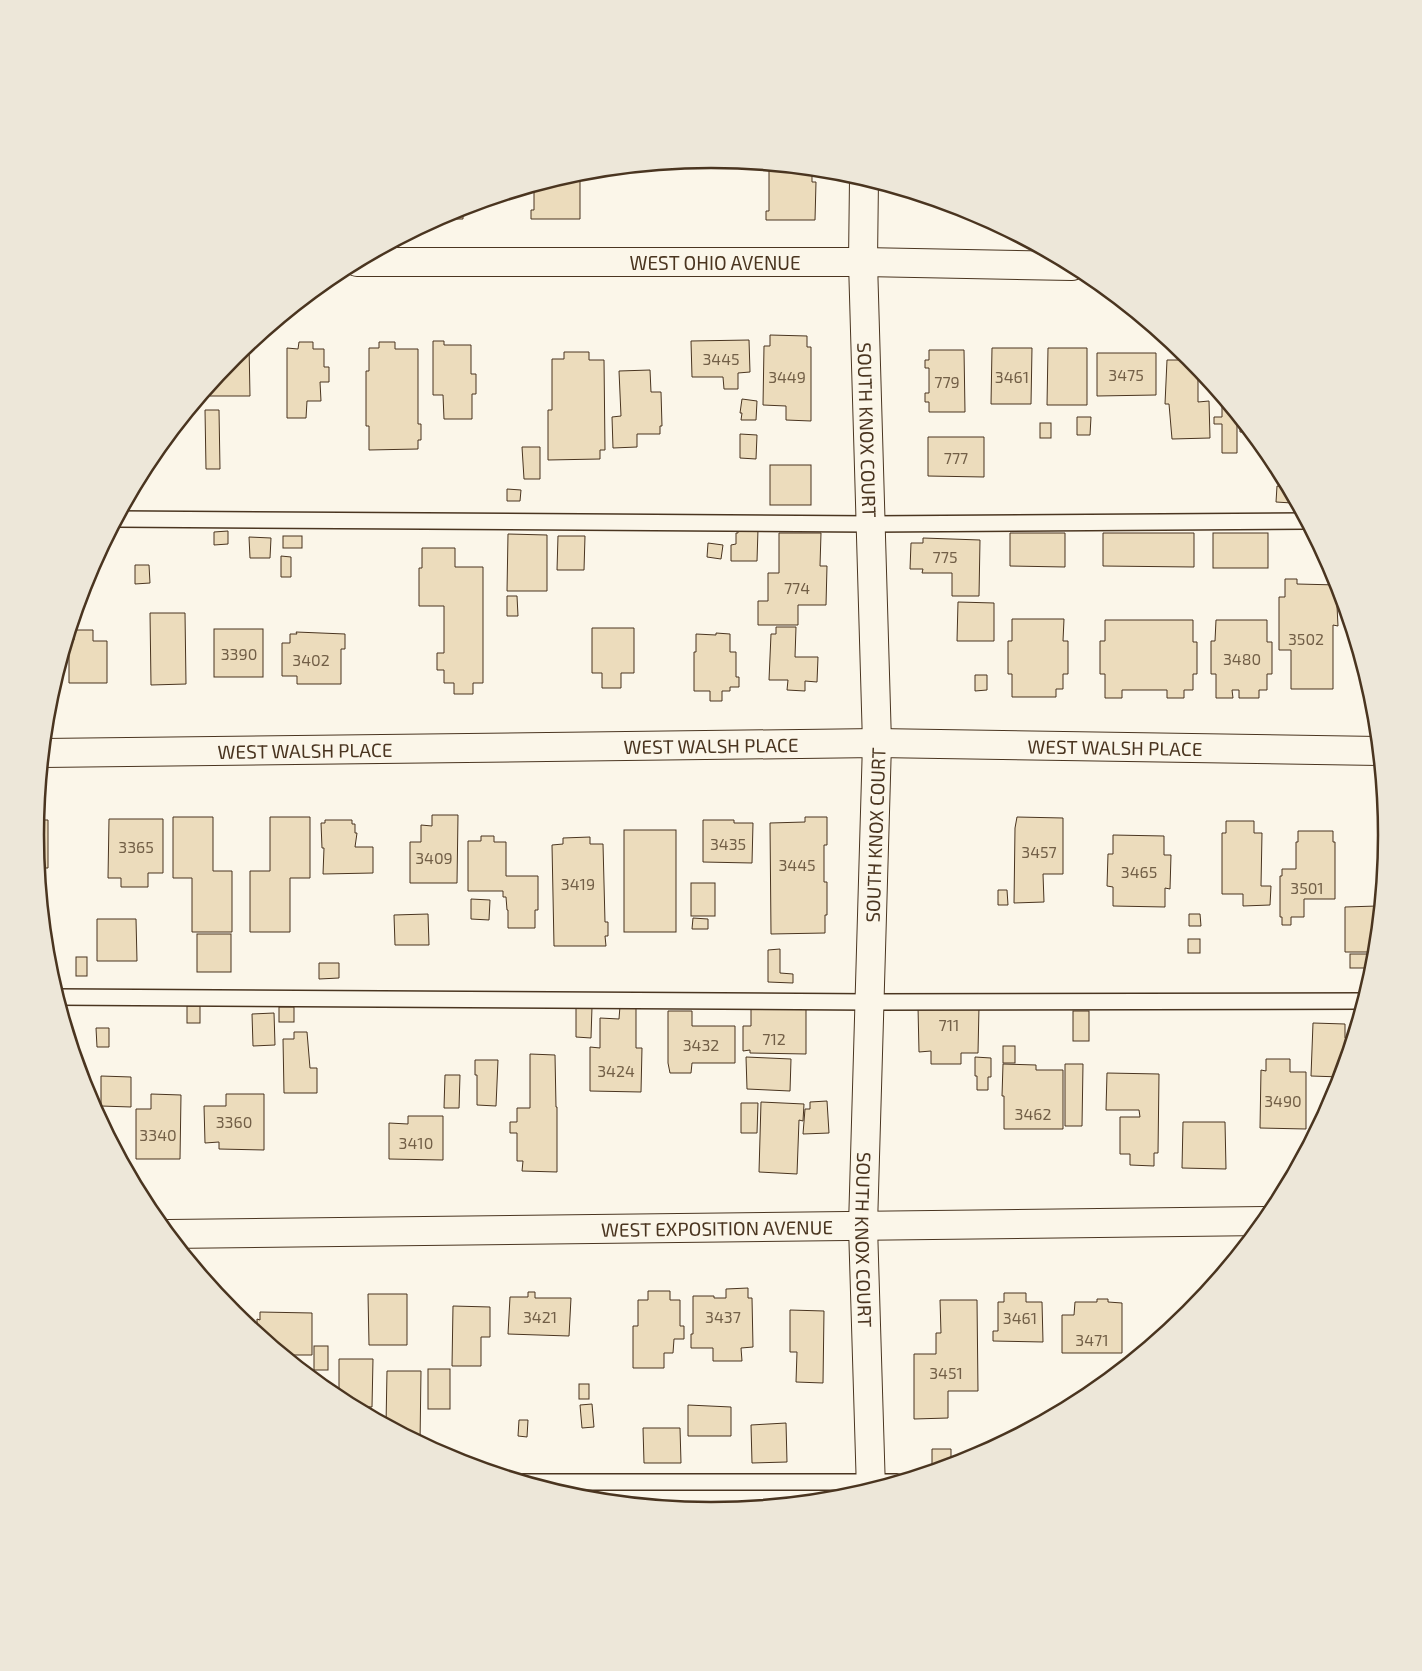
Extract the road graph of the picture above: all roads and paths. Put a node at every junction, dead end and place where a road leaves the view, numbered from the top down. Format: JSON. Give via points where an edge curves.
{"nodes":[{"id":1,"x":864,"y":186,"type":"edge"},
{"id":2,"x":371,"y":262,"type":"edge"},
{"id":3,"x":863,"y":262,"type":"junction"},
{"id":4,"x":1057,"y":266,"type":"edge"},
{"id":5,"x":124,"y":519,"type":"edge"},
{"id":6,"x":1299,"y":521,"type":"edge"},
{"id":7,"x":871,"y":524,"type":"junction"},
{"id":8,"x":877,"y":743,"type":"junction"},
{"id":9,"x":1373,"y":751,"type":"edge"},
{"id":10,"x":49,"y":753,"type":"edge"},
{"id":11,"x":64,"y":998,"type":"edge"},
{"id":12,"x":1357,"y":1001,"type":"edge"},
{"id":13,"x":870,"y":1002,"type":"junction"},
{"id":14,"x":1255,"y":1221,"type":"edge"},
{"id":15,"x":863,"y":1226,"type":"junction"},
{"id":16,"x":176,"y":1234,"type":"edge"},
{"id":17,"x":879,"y":1481,"type":"edge"},
{"id":18,"x":547,"y":1482,"type":"edge"},
{"id":19,"x":863,"y":1485,"type":"edge"}],
"edges":[{"from":1,"to":3,"type":"street","name":"SOUTH KNOX COURT"},
{"from":2,"to":3,"type":"street","name":"WEST OHIO AVENUE"},
{"from":3,"to":4,"type":"street","name":"WEST OHIO AVENUE"},
{"from":3,"to":7,"type":"street","name":"SOUTH KNOX COURT"},
{"from":5,"to":7,"type":"lane"},
{"from":6,"to":7,"type":"lane"},
{"from":7,"to":8,"type":"street","name":"SOUTH KNOX COURT"},
{"from":8,"to":9,"type":"street","name":"WEST WALSH PLACE"},
{"from":8,"to":10,"type":"street","name":"WEST WALSH PLACE"},
{"from":8,"to":13,"type":"street","name":"SOUTH KNOX COURT"},
{"from":11,"to":13,"type":"lane"},
{"from":12,"to":13,"type":"lane"},
{"from":13,"to":15,"type":"street","name":"SOUTH KNOX COURT"},
{"from":14,"to":15,"type":"street","name":"WEST EXPOSITION AVENUE"},
{"from":15,"to":16,"type":"street","name":"WEST EXPOSITION AVENUE"},
{"from":15,"to":17,"type":"street","name":"SOUTH KNOX COURT"},
{"from":18,"to":19,"type":"lane"}]}
